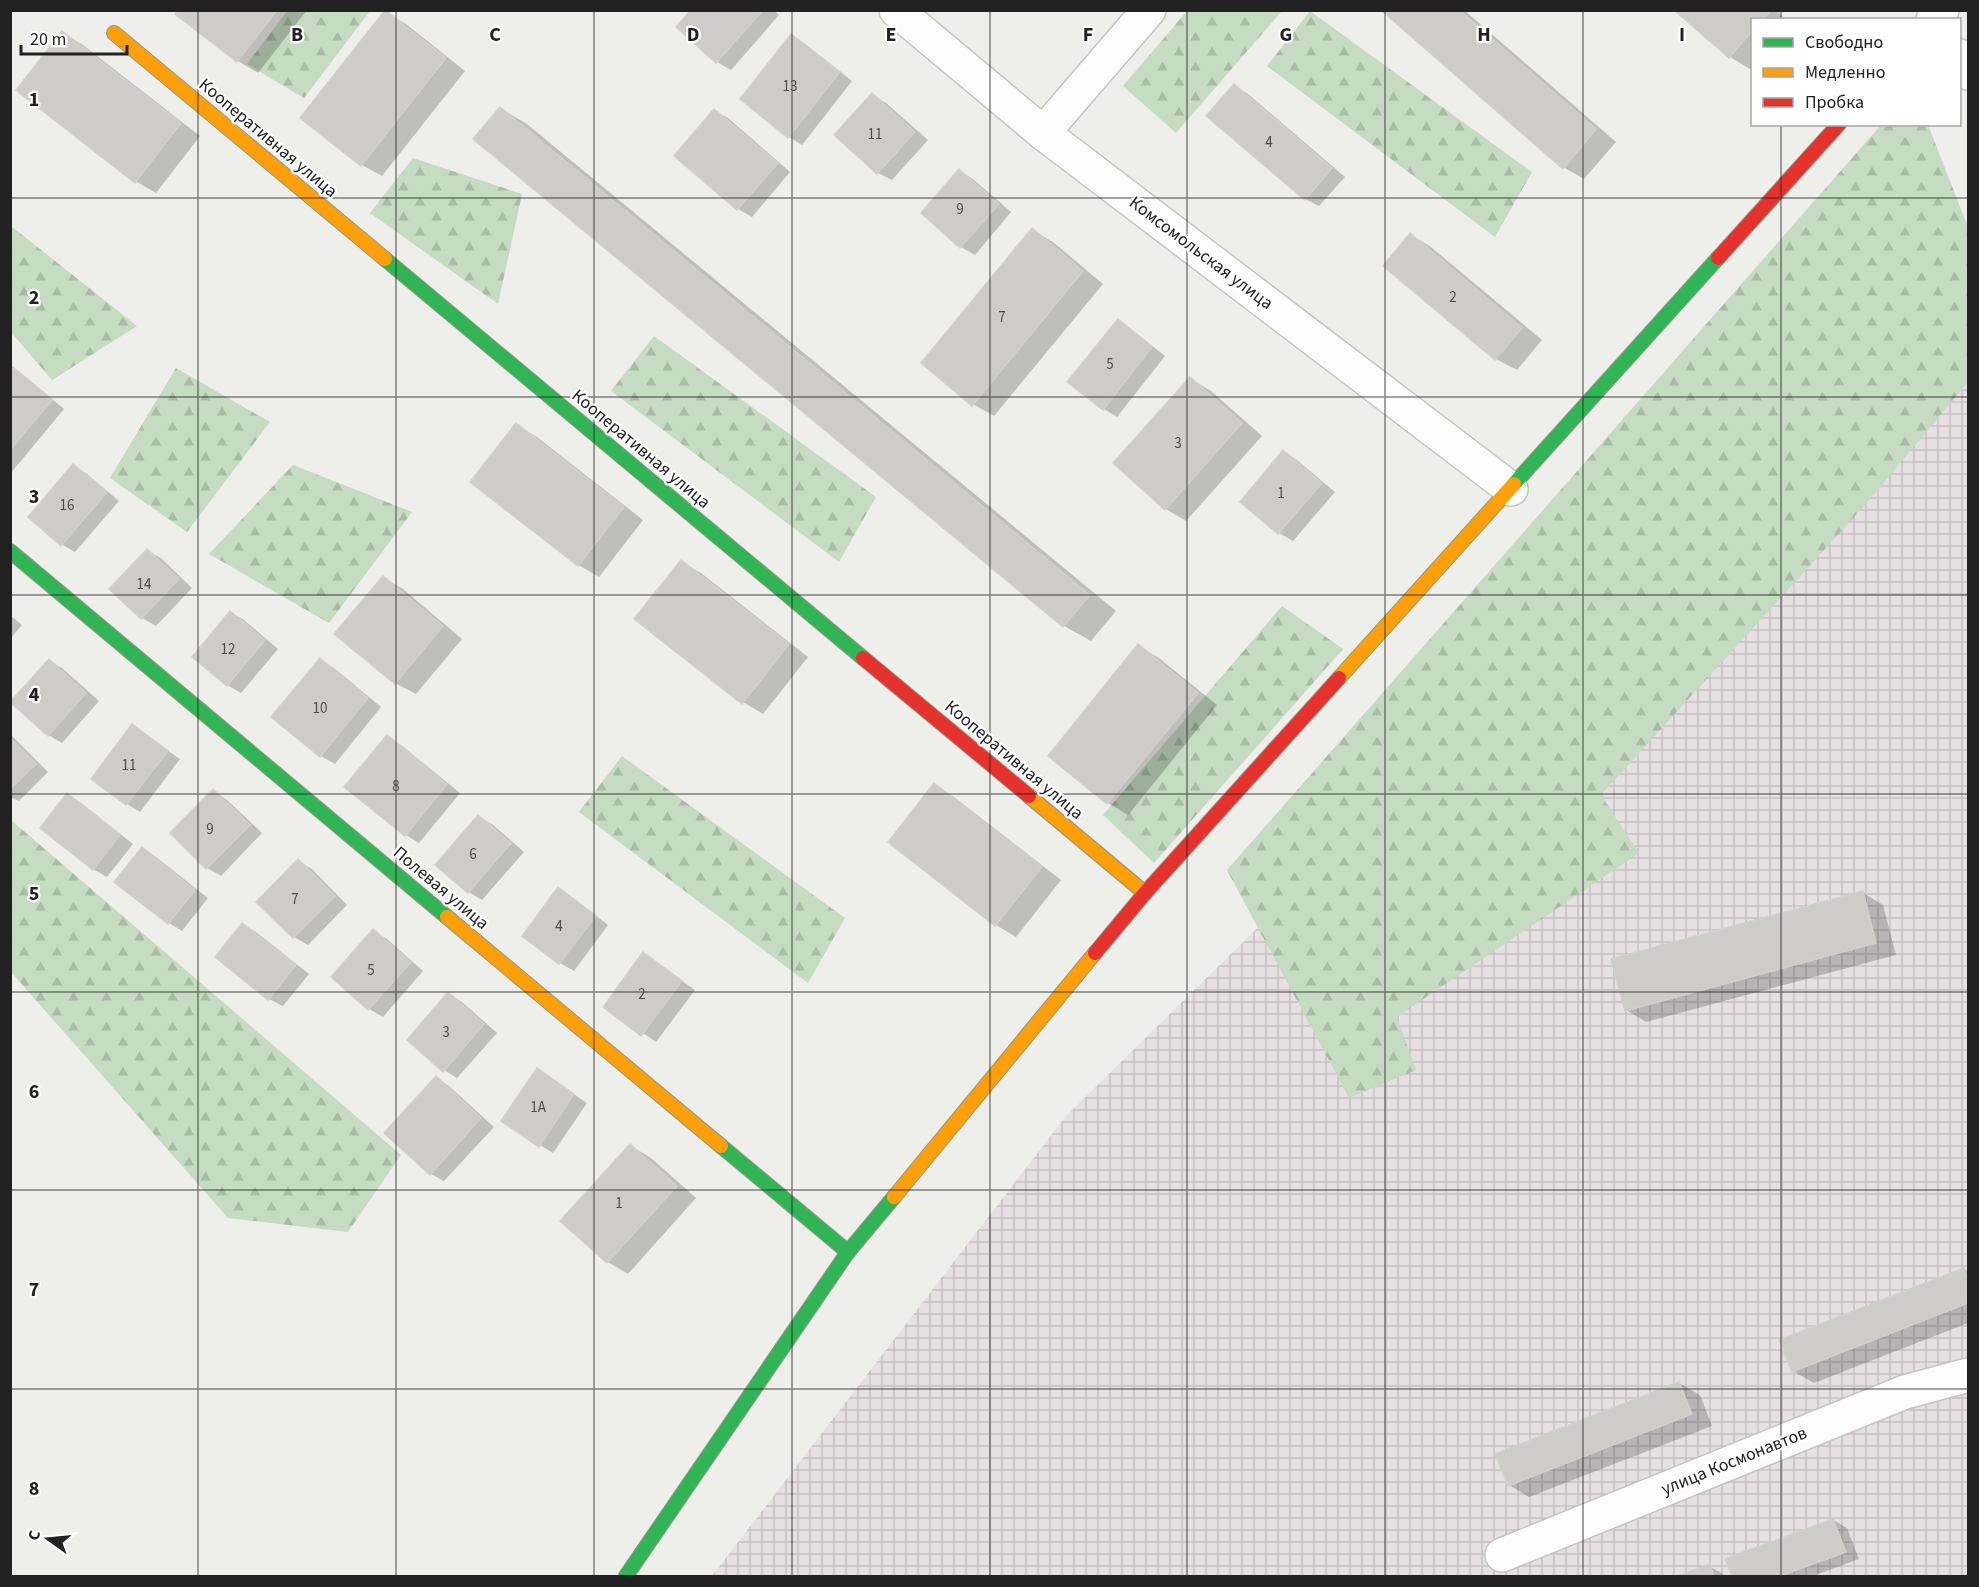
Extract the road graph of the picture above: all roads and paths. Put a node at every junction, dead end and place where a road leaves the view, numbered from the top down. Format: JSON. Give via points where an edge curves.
{"nodes":[{"id":1,"x":896,"y":10,"type":"edge"},
{"id":2,"x":1149,"y":10,"type":"edge"},
{"id":3,"x":114,"y":33,"type":"dead end"},
{"id":4,"x":1837,"y":126,"type":"edge"},
{"id":5,"x":1043,"y":133,"type":"junction"},
{"id":6,"x":1511,"y":489,"type":"junction"},
{"id":7,"x":10,"y":551,"type":"edge"},
{"id":8,"x":1145,"y":893,"type":"junction"},
{"id":9,"x":848,"y":1252,"type":"junction"},
{"id":10,"x":1968,"y":1375,"type":"edge"},
{"id":11,"x":1502,"y":1555,"type":"dead end"},
{"id":12,"x":626,"y":1576,"type":"edge"}],
"edges":[{"from":1,"to":5,"type":"street","name":"Комсомольская улица"},
{"from":2,"to":5,"type":"street"},
{"from":3,"to":8,"type":"street","name":"Кооперативная улица"},
{"from":4,"to":6,"type":"street"},
{"from":5,"to":6,"type":"street","name":"Комсомольская улица"},
{"from":6,"to":8,"type":"street"},
{"from":7,"to":9,"type":"street","name":"Полевая улица"},
{"from":8,"to":9,"type":"street"},
{"from":9,"to":12,"type":"street"},
{"from":10,"to":11,"type":"street","name":"улица Космонавтов","via":[[1905,1392]]}]}
